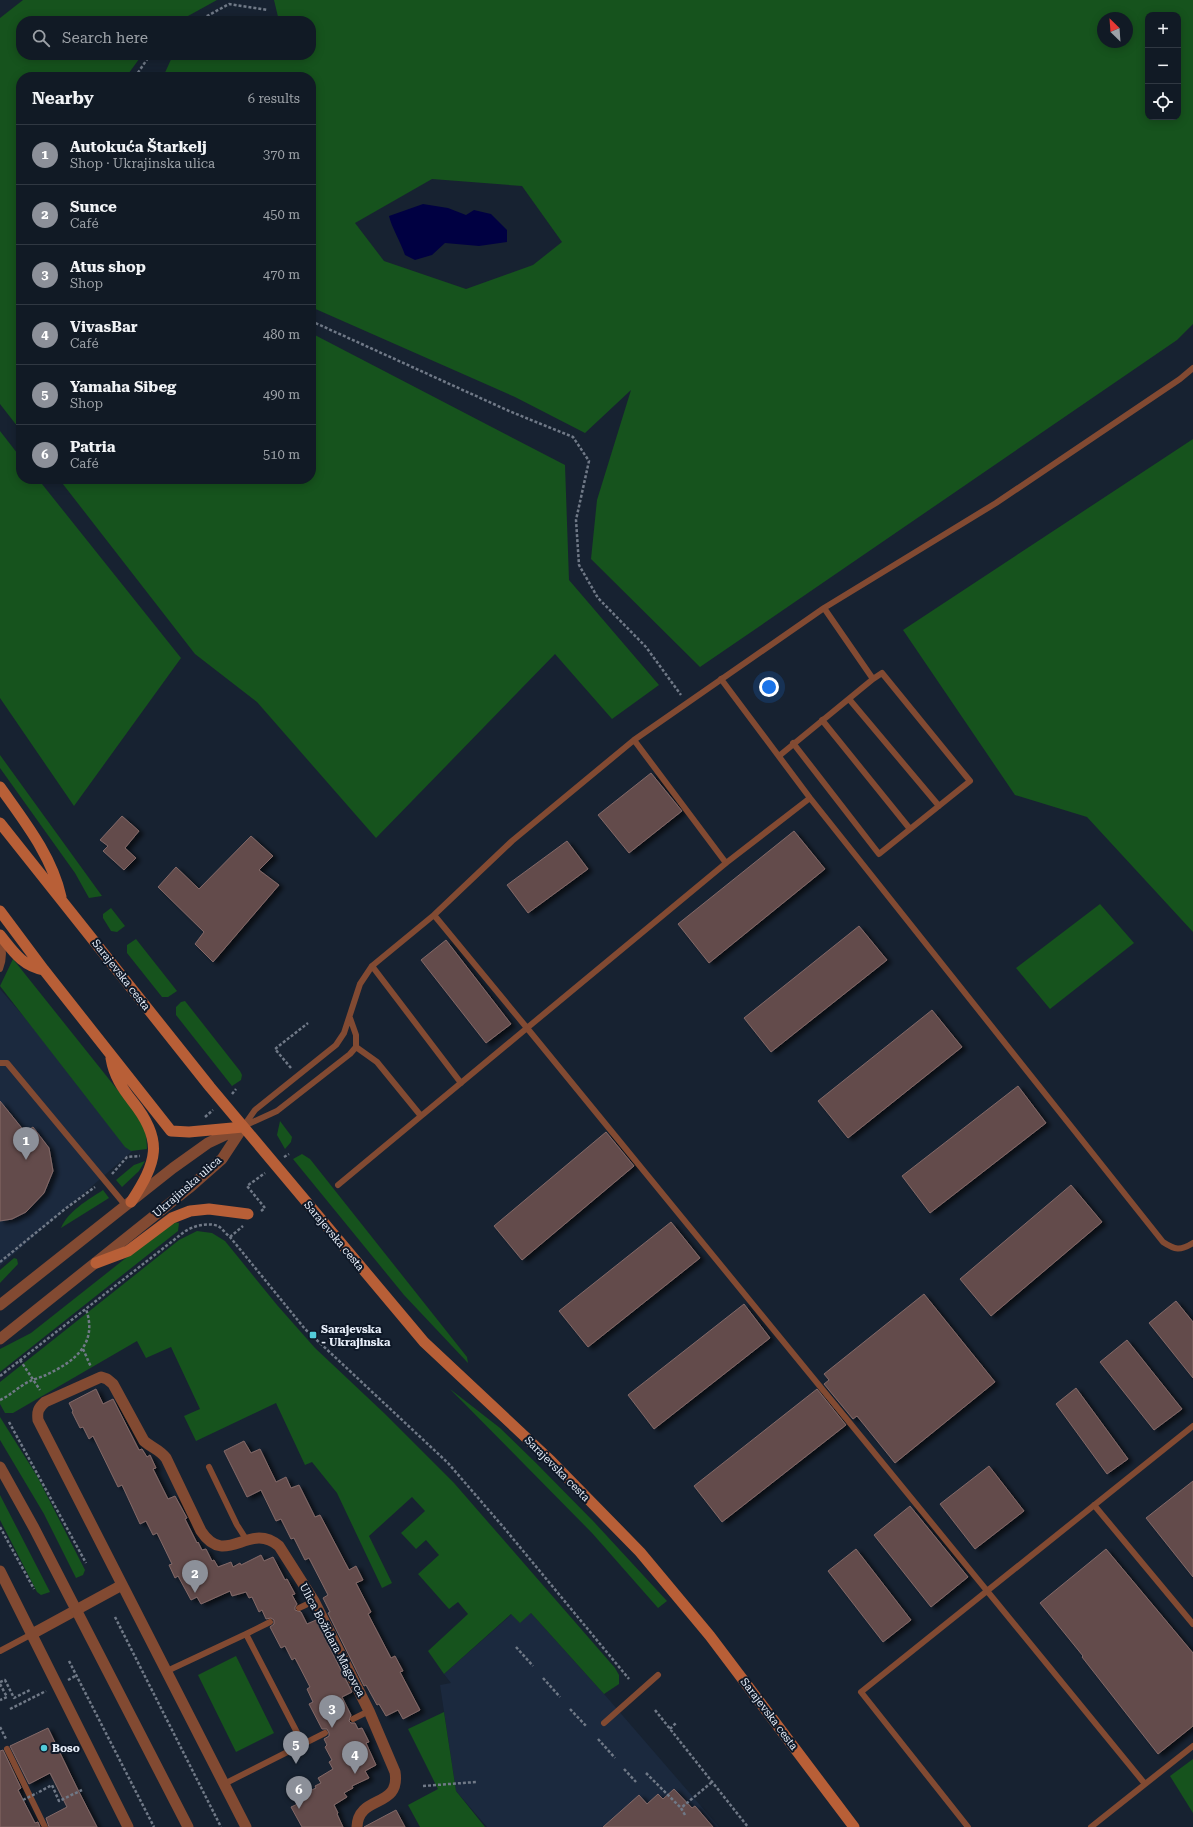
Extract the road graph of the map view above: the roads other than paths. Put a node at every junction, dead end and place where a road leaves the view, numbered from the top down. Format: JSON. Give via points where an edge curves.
{"nodes":[{"id":1,"x":1193,"y":368,"type":"edge"},
{"id":2,"x":824,"y":608,"type":"junction"},
{"id":3,"x":721,"y":679,"type":"junction"},
{"id":4,"x":873,"y":679,"type":"junction"},
{"id":5,"x":849,"y":699,"type":"junction"},
{"id":6,"x":822,"y":720,"type":"junction"},
{"id":7,"x":634,"y":740,"type":"junction"},
{"id":8,"x":793,"y":743,"type":"junction"},
{"id":9,"x":779,"y":756,"type":"junction"},
{"id":10,"x":0,"y":787,"type":"edge"},
{"id":11,"x":810,"y":798,"type":"junction"},
{"id":12,"x":939,"y":806,"type":"junction"},
{"id":13,"x":0,"y":823,"type":"edge"},
{"id":14,"x":910,"y":829,"type":"junction"},
{"id":15,"x":726,"y":863,"type":"junction"},
{"id":16,"x":61,"y":900,"type":"junction"},
{"id":17,"x":0,"y":911,"type":"edge"},
{"id":18,"x":434,"y":915,"type":"junction"},
{"id":19,"x":0,"y":935,"type":"edge"},
{"id":20,"x":372,"y":966,"type":"junction"},
{"id":21,"x":0,"y":970,"type":"edge"},
{"id":22,"x":44,"y":970,"type":"junction"},
{"id":23,"x":350,"y":1018,"type":"junction"},
{"id":24,"x":527,"y":1028,"type":"junction"},
{"id":25,"x":356,"y":1047,"type":"junction"},
{"id":26,"x":110,"y":1054,"type":"junction"},
{"id":27,"x":0,"y":1063,"type":"edge"},
{"id":28,"x":461,"y":1083,"type":"junction"},
{"id":29,"x":421,"y":1116,"type":"junction"},
{"id":30,"x":243,"y":1127,"type":"junction"},
{"id":31,"x":338,"y":1185,"type":"dead end"},
{"id":32,"x":129,"y":1204,"type":"junction"},
{"id":33,"x":248,"y":1214,"type":"dead end"},
{"id":34,"x":1193,"y":1244,"type":"edge"},
{"id":35,"x":96,"y":1262,"type":"junction"},
{"id":36,"x":0,"y":1305,"type":"edge"},
{"id":37,"x":0,"y":1339,"type":"edge"},
{"id":38,"x":1193,"y":1426,"type":"edge"},
{"id":39,"x":0,"y":1467,"type":"edge"},
{"id":40,"x":209,"y":1467,"type":"dead end"},
{"id":41,"x":1094,"y":1505,"type":"junction"},
{"id":42,"x":246,"y":1539,"type":"junction"},
{"id":43,"x":0,"y":1571,"type":"edge"},
{"id":44,"x":122,"y":1585,"type":"junction"},
{"id":45,"x":988,"y":1590,"type":"junction"},
{"id":46,"x":314,"y":1601,"type":"junction"},
{"id":47,"x":299,"y":1608,"type":"dead end"},
{"id":48,"x":77,"y":1611,"type":"junction"},
{"id":49,"x":270,"y":1622,"type":"dead end"},
{"id":50,"x":1193,"y":1624,"type":"edge"},
{"id":51,"x":32,"y":1634,"type":"junction"},
{"id":52,"x":246,"y":1634,"type":"junction"},
{"id":53,"x":0,"y":1651,"type":"edge"},
{"id":54,"x":167,"y":1671,"type":"junction"},
{"id":55,"x":658,"y":1675,"type":"dead end"},
{"id":56,"x":369,"y":1710,"type":"junction"},
{"id":57,"x":353,"y":1719,"type":"dead end"},
{"id":58,"x":604,"y":1723,"type":"dead end"},
{"id":59,"x":325,"y":1733,"type":"dead end"},
{"id":60,"x":302,"y":1744,"type":"junction"},
{"id":61,"x":6,"y":1746,"type":"road end"},
{"id":62,"x":1193,"y":1746,"type":"edge"},
{"id":63,"x":224,"y":1784,"type":"junction"},
{"id":64,"x":1145,"y":1784,"type":"junction"},
{"id":65,"x":45,"y":1827,"type":"edge"},
{"id":66,"x":128,"y":1827,"type":"edge"},
{"id":67,"x":188,"y":1827,"type":"edge"},
{"id":68,"x":246,"y":1827,"type":"edge"},
{"id":69,"x":357,"y":1827,"type":"edge"},
{"id":70,"x":854,"y":1827,"type":"edge"},
{"id":71,"x":968,"y":1827,"type":"edge"},
{"id":72,"x":1091,"y":1827,"type":"edge"}],
"edges":[{"from":1,"to":2,"type":"lane","via":[[996,503]]},
{"from":2,"to":3,"type":"lane"},
{"from":2,"to":4,"type":"lane"},
{"from":3,"to":7,"type":"lane"},
{"from":3,"to":9,"type":"lane"},
{"from":4,"to":5,"type":"lane"},
{"from":4,"to":12,"type":"lane","via":[[882,673],[970,781]]},
{"from":5,"to":6,"type":"lane"},
{"from":5,"to":12,"type":"lane"},
{"from":6,"to":8,"type":"lane"},
{"from":6,"to":14,"type":"lane"},
{"from":7,"to":15,"type":"lane"},
{"from":7,"to":18,"type":"lane","via":[[512,841]]},
{"from":8,"to":9,"type":"lane"},
{"from":8,"to":14,"type":"lane","via":[[879,854]]},
{"from":9,"to":11,"type":"lane"},
{"from":10,"to":16,"type":"main road","via":[[53,870]]},
{"from":11,"to":15,"type":"lane"},
{"from":11,"to":34,"type":"lane","via":[[1163,1242],[1174,1249],[1186,1248]]},
{"from":12,"to":14,"type":"lane"},
{"from":13,"to":16,"type":"main road","name":"Sarajevska cesta"},
{"from":15,"to":24,"type":"lane"},
{"from":16,"to":30,"type":"main road","name":"Sarajevska cesta"},
{"from":17,"to":22,"type":"main road"},
{"from":18,"to":20,"type":"lane"},
{"from":18,"to":24,"type":"lane"},
{"from":19,"to":21,"type":"lane","via":[[4,952]]},
{"from":19,"to":22,"type":"main road","via":[[20,959],[28,965]]},
{"from":20,"to":23,"type":"lane","via":[[360,984]]},
{"from":20,"to":28,"type":"lane"},
{"from":22,"to":26,"type":"main road"},
{"from":23,"to":25,"type":"lane","via":[[356,1035]]},
{"from":23,"to":30,"type":"lane","via":[[336,1044],[255,1110]]},
{"from":24,"to":28,"type":"lane"},
{"from":24,"to":45,"type":"lane"},
{"from":25,"to":29,"type":"lane","via":[[377,1062]]},
{"from":25,"to":30,"type":"lane","via":[[343,1061],[277,1111]]},
{"from":26,"to":30,"type":"main road","via":[[171,1131],[190,1132]]},
{"from":26,"to":32,"type":"main road","via":[[116,1077],[144,1116],[154,1141],[151,1164]]},
{"from":27,"to":32,"type":"lane","via":[[7,1063],[104,1180]]},
{"from":28,"to":29,"type":"lane"},
{"from":29,"to":31,"type":"lane"},
{"from":30,"to":32,"type":"street","name":"Ukrajinska ulica","via":[[208,1144],[173,1168]]},
{"from":30,"to":35,"type":"street","name":"Ukrajinska ulica","via":[[222,1159]]},
{"from":30,"to":70,"type":"main road","name":"Sarajevska cesta","via":[[424,1342],[551,1461],[640,1552],[710,1636]]},
{"from":32,"to":36,"type":"street","name":"Ukrajinska ulica"},
{"from":33,"to":35,"type":"main road","via":[[209,1209],[190,1211],[172,1218],[128,1251]]},
{"from":35,"to":37,"type":"street","name":"Ukrajinska ulica"},
{"from":38,"to":41,"type":"lane"},
{"from":39,"to":48,"type":"street"},
{"from":40,"to":42,"type":"lane"},
{"from":41,"to":45,"type":"lane"},
{"from":41,"to":50,"type":"lane"},
{"from":42,"to":44,"type":"street","name":"Ulica Božidara Magovca","via":[[224,1547],[207,1540],[166,1458],[160,1450],[144,1441],[113,1384],[101,1377],[45,1402],[37,1414]]},
{"from":42,"to":46,"type":"street","name":"Ulica Božidara Magovca","via":[[260,1537],[279,1546]]},
{"from":43,"to":51,"type":"street"},
{"from":44,"to":48,"type":"street"},
{"from":44,"to":54,"type":"street","name":"Ulica Božidara Magovca"},
{"from":45,"to":64,"type":"lane"},
{"from":45,"to":71,"type":"lane","via":[[861,1692]]},
{"from":46,"to":47,"type":"lane"},
{"from":46,"to":56,"type":"street","name":"Ulica Božidara Magovca"},
{"from":48,"to":51,"type":"street"},
{"from":48,"to":67,"type":"street"},
{"from":49,"to":52,"type":"lane"},
{"from":51,"to":53,"type":"lane"},
{"from":51,"to":66,"type":"street"},
{"from":52,"to":54,"type":"lane"},
{"from":52,"to":60,"type":"lane"},
{"from":54,"to":63,"type":"street","name":"Ulica Božidara Magovca"},
{"from":55,"to":58,"type":"lane"},
{"from":56,"to":57,"type":"lane"},
{"from":56,"to":69,"type":"street","name":"Ulica Božidara Magovca","via":[[392,1764],[396,1781],[395,1788],[390,1794],[364,1809]]},
{"from":59,"to":60,"type":"lane"},
{"from":60,"to":63,"type":"lane"},
{"from":61,"to":65,"type":"lane"},
{"from":62,"to":64,"type":"lane"},
{"from":63,"to":68,"type":"street","name":"Ulica Božidara Magovca"},
{"from":64,"to":72,"type":"lane"}]}
